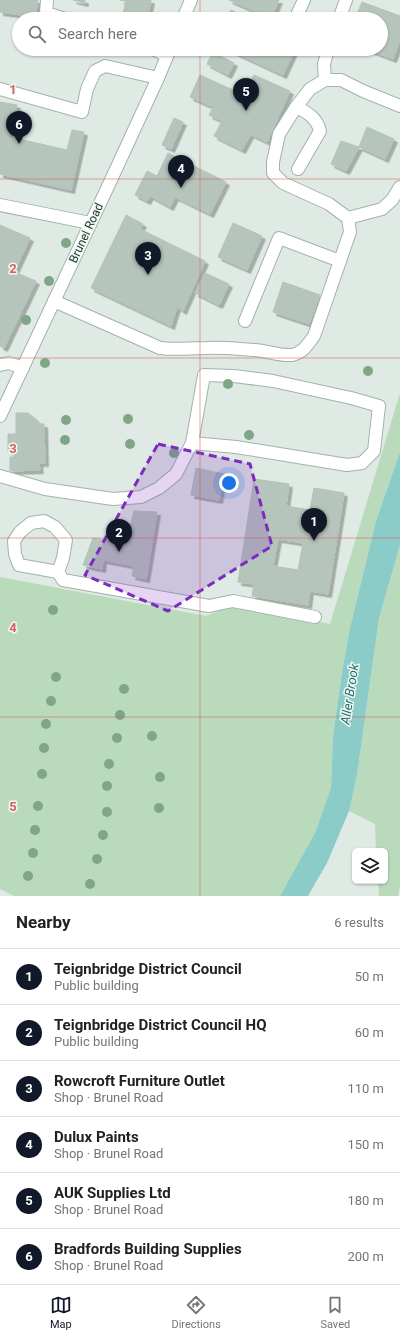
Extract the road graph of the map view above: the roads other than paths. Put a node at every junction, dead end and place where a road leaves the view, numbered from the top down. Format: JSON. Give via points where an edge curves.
{"nodes":[{"id":1,"x":47,"y":0,"type":"edge"},
{"id":2,"x":191,"y":0,"type":"edge"},
{"id":3,"x":304,"y":0,"type":"edge"},
{"id":4,"x":346,"y":0,"type":"edge"},
{"id":5,"x":46,"y":12,"type":"edge"},
{"id":6,"x":186,"y":12,"type":"edge"},
{"id":7,"x":298,"y":12,"type":"edge"},
{"id":8,"x":342,"y":12,"type":"edge"},
{"id":9,"x":166,"y":56,"type":"edge"},
{"id":10,"x":326,"y":56,"type":"edge"},
{"id":11,"x":158,"y":78,"type":"junction"},
{"id":12,"x":325,"y":80,"type":"junction"},
{"id":13,"x":0,"y":89,"type":"edge"},
{"id":14,"x":400,"y":106,"type":"edge"},
{"id":15,"x":296,"y":107,"type":"junction"},
{"id":16,"x":298,"y":169,"type":"dead end"},
{"id":17,"x":400,"y":187,"type":"edge"},
{"id":18,"x":0,"y":205,"type":"edge"},
{"id":19,"x":348,"y":218,"type":"junction"},
{"id":20,"x":90,"y":223,"type":"junction"},
{"id":21,"x":340,"y":260,"type":"junction"},
{"id":22,"x":54,"y":301,"type":"junction"},
{"id":23,"x":245,"y":321,"type":"dead end"},
{"id":24,"x":0,"y":365,"type":"edge"},
{"id":25,"x":23,"y":368,"type":"junction"},
{"id":26,"x":1,"y":411,"type":"edge"},
{"id":27,"x":192,"y":444,"type":"junction"},
{"id":28,"x":0,"y":476,"type":"edge"},
{"id":29,"x":58,"y":572,"type":"junction"},
{"id":30,"x":315,"y":617,"type":"dead end"}],
"edges":[{"from":1,"to":5,"type":"street"},
{"from":2,"to":6,"type":"street"},
{"from":3,"to":7,"type":"street"},
{"from":4,"to":8,"type":"street"},
{"from":9,"to":11,"type":"street","name":"Brunel Road"},
{"from":10,"to":12,"type":"street"},
{"from":11,"to":13,"type":"street","via":[[105,66],[95,71],[87,89],[82,112]]},
{"from":11,"to":20,"type":"street","name":"Brunel Road"},
{"from":12,"to":14,"type":"street","via":[[341,80]]},
{"from":12,"to":15,"type":"street","via":[[310,89]]},
{"from":15,"to":16,"type":"street","via":[[305,111],[319,124],[320,131]]},
{"from":15,"to":19,"type":"street","via":[[279,134],[273,173],[283,184],[329,204]]},
{"from":17,"to":19,"type":"street","via":[[392,200],[382,209]]},
{"from":18,"to":20,"type":"street"},
{"from":19,"to":21,"type":"street","via":[[350,232]]},
{"from":20,"to":22,"type":"street","name":"Brunel Road"},
{"from":21,"to":22,"type":"street","via":[[314,336],[305,349],[292,355],[256,350],[160,348]]},
{"from":21,"to":23,"type":"street","via":[[279,238]]},
{"from":22,"to":25,"type":"street","name":"Brunel Road"},
{"from":24,"to":25,"type":"street","via":[[9,363]]},
{"from":25,"to":26,"type":"street","name":"Brunel Road"},
{"from":27,"to":27,"type":"street","via":[[204,375],[273,381],[379,406],[374,451],[362,462],[347,466],[236,447]]},
{"from":27,"to":28,"type":"street","via":[[176,474],[159,488],[141,497],[113,499],[78,494],[45,489]]},
{"from":29,"to":29,"type":"street","via":[[19,566],[14,541],[31,523],[44,521],[55,527],[66,540]]},
{"from":29,"to":30,"type":"street","via":[[63,580],[209,606],[234,601]]}]}
